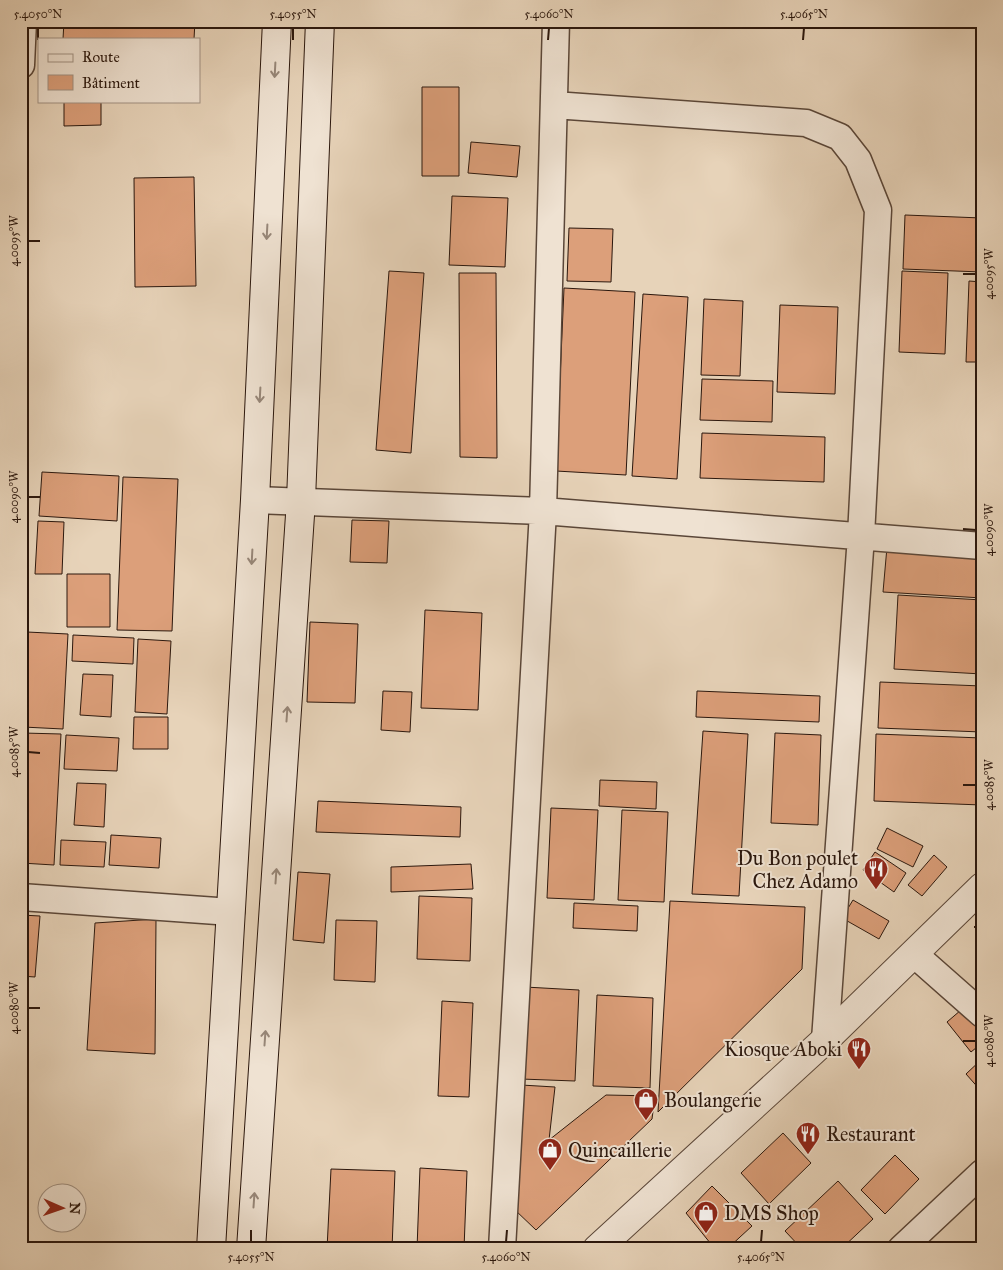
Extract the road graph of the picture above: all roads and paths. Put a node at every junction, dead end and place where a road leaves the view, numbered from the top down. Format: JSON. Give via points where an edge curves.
{"nodes":[{"id":1,"x":23,"y":21,"type":"edge"},
{"id":2,"x":277,"y":21,"type":"edge"},
{"id":3,"x":320,"y":21,"type":"edge"},
{"id":4,"x":556,"y":21,"type":"edge"},
{"id":5,"x":21,"y":65,"type":"edge"},
{"id":6,"x":554,"y":105,"type":"junction"},
{"id":7,"x":256,"y":500,"type":"junction"},
{"id":8,"x":301,"y":500,"type":"junction"},
{"id":9,"x":543,"y":511,"type":"junction"},
{"id":10,"x":861,"y":536,"type":"junction"},
{"id":11,"x":982,"y":546,"type":"edge"},
{"id":12,"x":982,"y":887,"type":"edge"},
{"id":13,"x":21,"y":897,"type":"edge"},
{"id":14,"x":231,"y":912,"type":"junction"},
{"id":15,"x":914,"y":954,"type":"junction"},
{"id":16,"x":982,"y":1014,"type":"edge"},
{"id":17,"x":825,"y":1040,"type":"junction"},
{"id":18,"x":982,"y":1172,"type":"edge"},
{"id":19,"x":211,"y":1249,"type":"edge"},
{"id":20,"x":251,"y":1249,"type":"edge"},
{"id":21,"x":502,"y":1249,"type":"edge"},
{"id":22,"x":597,"y":1249,"type":"edge"},
{"id":23,"x":901,"y":1249,"type":"edge"}],
"edges":[{"from":1,"to":5,"type":"street"},
{"from":2,"to":7,"type":"main road","one_way":true},
{"from":3,"to":8,"type":"main road"},
{"from":4,"to":6,"type":"street"},
{"from":6,"to":9,"type":"street"},
{"from":6,"to":10,"type":"street","via":[[806,123],[840,137],[858,160],[878,210]]},
{"from":7,"to":8,"type":"street"},
{"from":7,"to":14,"type":"main road","one_way":true},
{"from":8,"to":9,"type":"street"},
{"from":20,"to":8,"type":"main road","one_way":true},
{"from":9,"to":10,"type":"street"},
{"from":9,"to":21,"type":"street"},
{"from":10,"to":11,"type":"street"},
{"from":10,"to":17,"type":"street"},
{"from":12,"to":15,"type":"main road"},
{"from":13,"to":14,"type":"street"},
{"from":14,"to":19,"type":"main road"},
{"from":15,"to":16,"type":"street"},
{"from":15,"to":17,"type":"main road"},
{"from":17,"to":22,"type":"main road"},
{"from":18,"to":23,"type":"street"}]}
